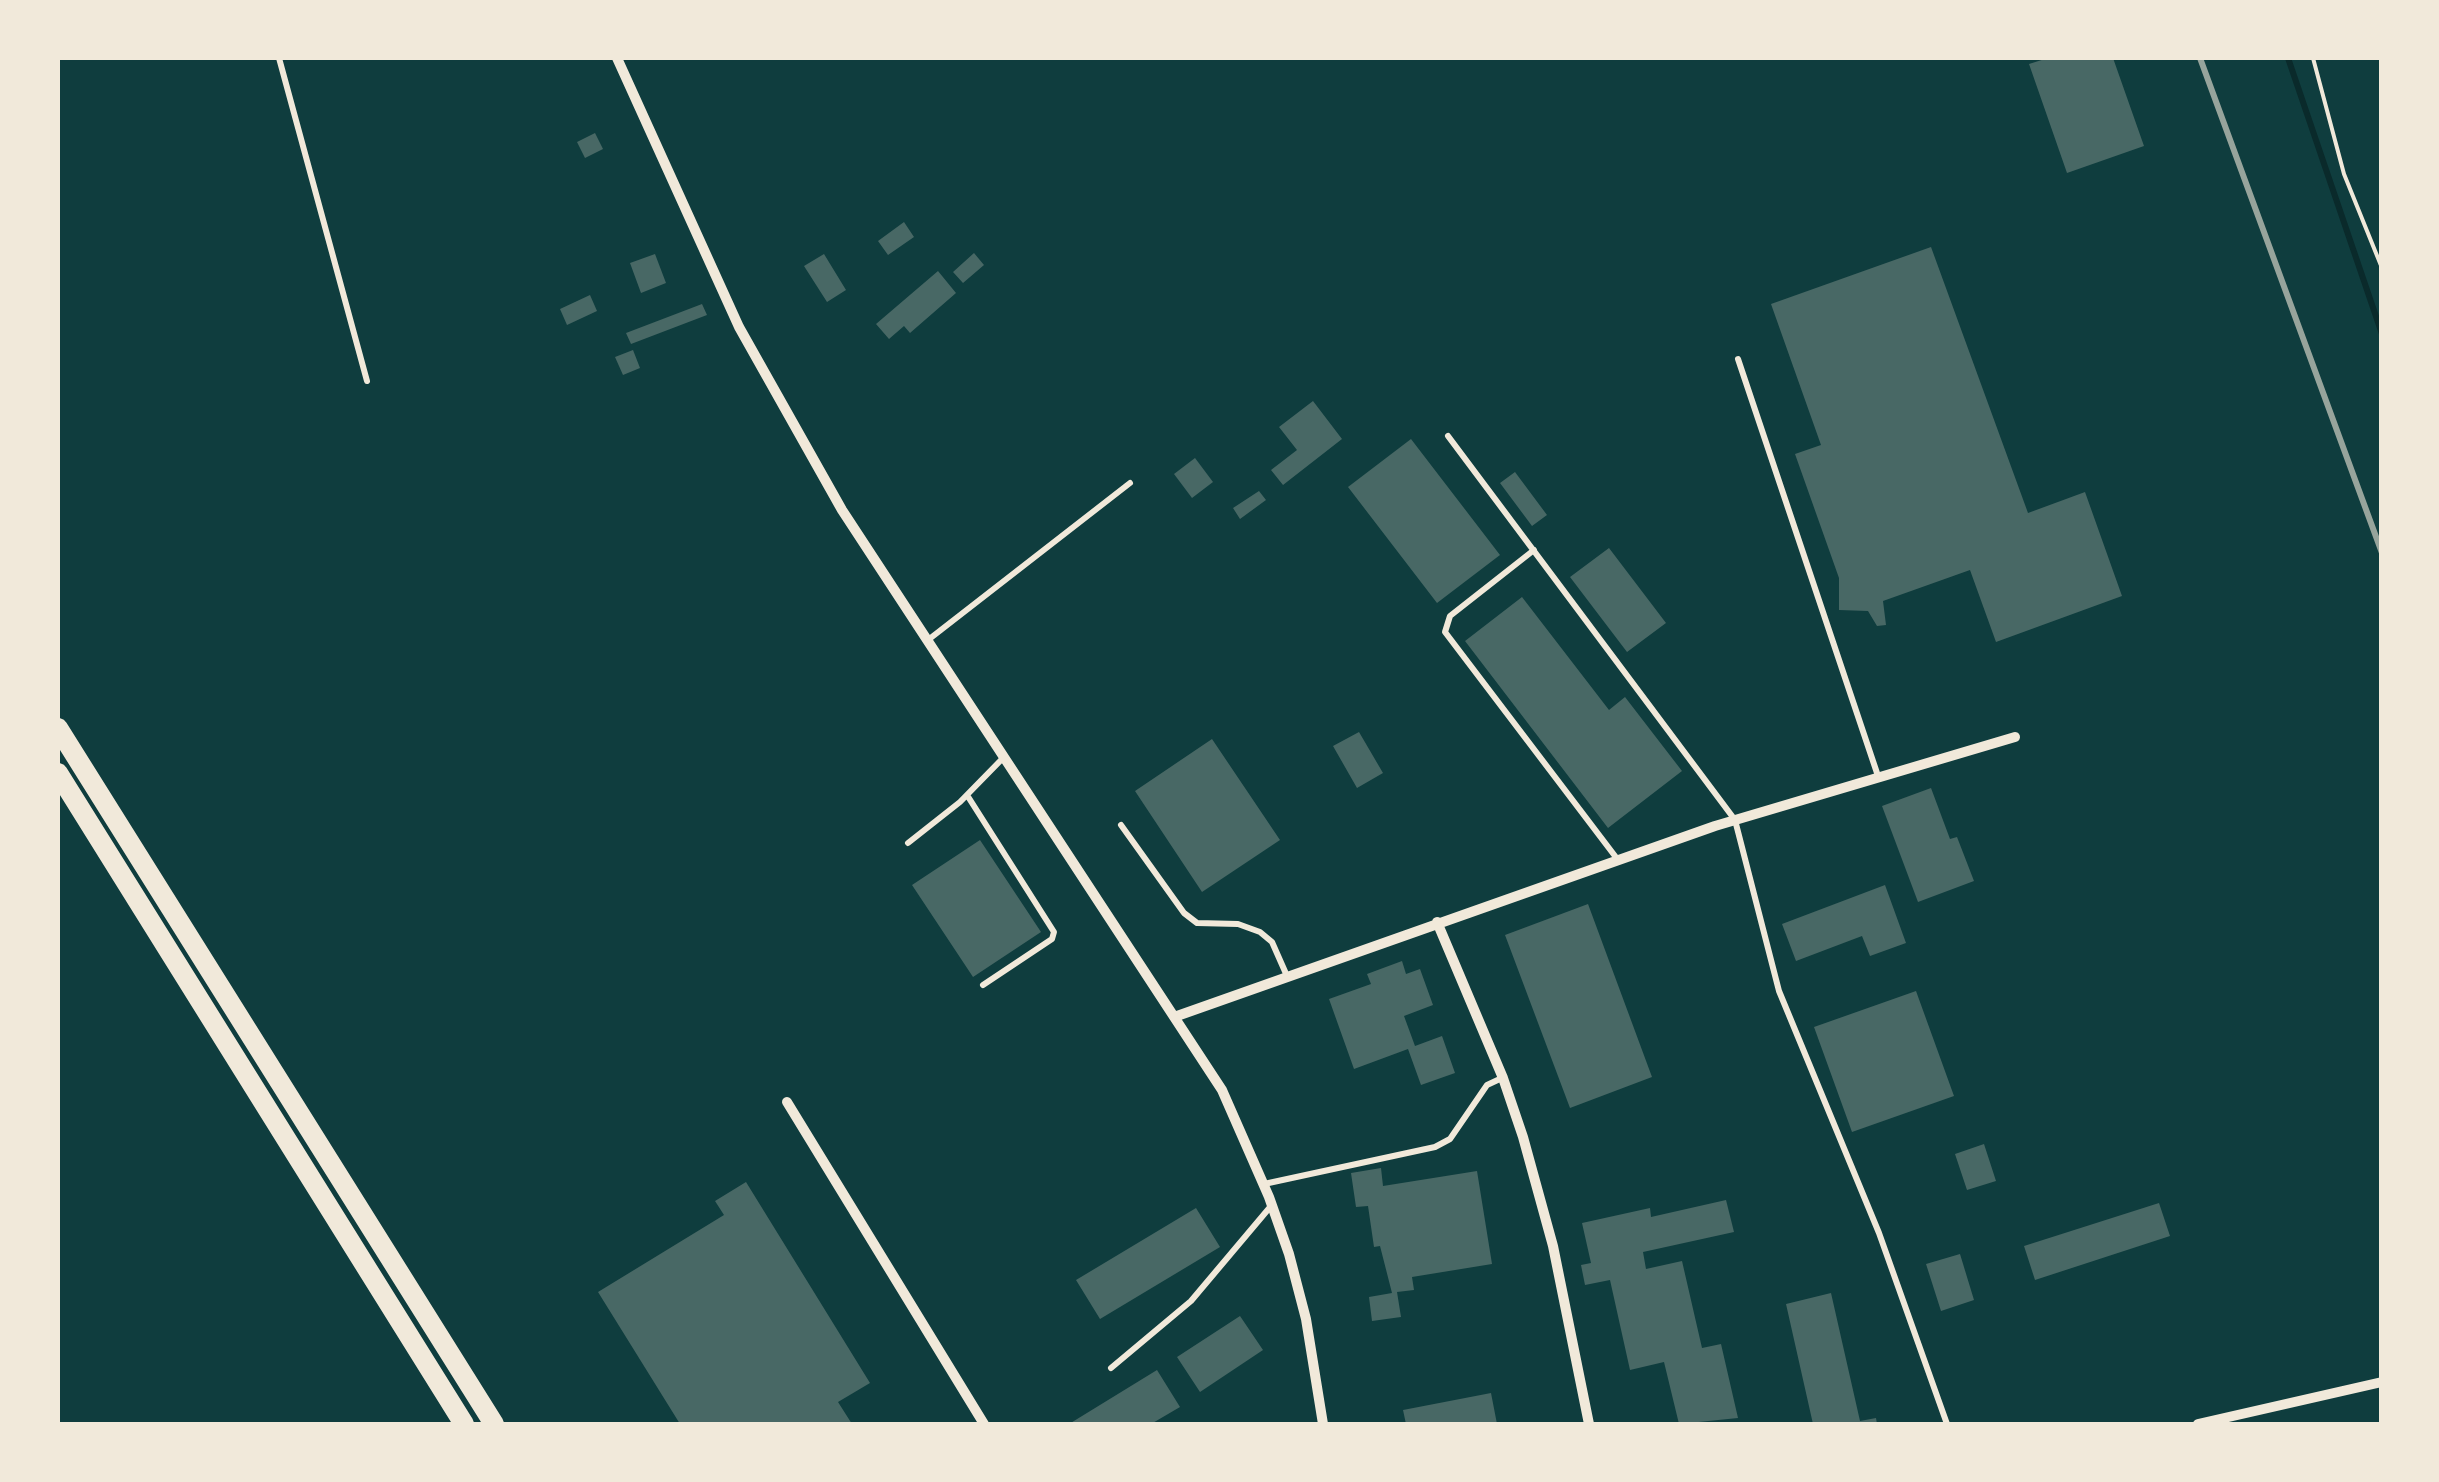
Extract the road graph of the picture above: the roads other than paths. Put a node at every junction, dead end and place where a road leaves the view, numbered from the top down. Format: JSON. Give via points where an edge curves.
{"nodes":[{"id":1,"x":279,"y":58,"type":"edge"},
{"id":2,"x":620,"y":59,"type":"edge"},
{"id":3,"x":1738,"y":360,"type":"dead end"},
{"id":4,"x":367,"y":380,"type":"dead end"},
{"id":5,"x":1448,"y":436,"type":"dead end"},
{"id":6,"x":1130,"y":483,"type":"dead end"},
{"id":7,"x":1534,"y":550,"type":"junction"},
{"id":8,"x":928,"y":640,"type":"junction"},
{"id":9,"x":58,"y":728,"type":"edge"},
{"id":10,"x":2015,"y":737,"type":"dead end"},
{"id":11,"x":1005,"y":756,"type":"junction"},
{"id":12,"x":58,"y":773,"type":"edge"},
{"id":13,"x":1878,"y":778,"type":"junction"},
{"id":14,"x":967,"y":795,"type":"junction"},
{"id":15,"x":1735,"y":820,"type":"junction"},
{"id":16,"x":1120,"y":825,"type":"dead end"},
{"id":17,"x":908,"y":843,"type":"dead end"},
{"id":18,"x":1618,"y":860,"type":"junction"},
{"id":19,"x":1437,"y":922,"type":"junction"},
{"id":20,"x":1286,"y":976,"type":"junction"},
{"id":21,"x":982,"y":985,"type":"dead end"},
{"id":22,"x":1176,"y":1016,"type":"junction"},
{"id":23,"x":1503,"y":1078,"type":"junction"},
{"id":24,"x":787,"y":1102,"type":"dead end"},
{"id":25,"x":1264,"y":1184,"type":"junction"},
{"id":26,"x":1272,"y":1204,"type":"junction"},
{"id":27,"x":1111,"y":1368,"type":"dead end"},
{"id":28,"x":2382,"y":1382,"type":"edge"},
{"id":29,"x":464,"y":1424,"type":"edge"},
{"id":30,"x":494,"y":1424,"type":"edge"},
{"id":31,"x":984,"y":1424,"type":"edge"},
{"id":32,"x":1323,"y":1424,"type":"edge"},
{"id":33,"x":1590,"y":1424,"type":"edge"},
{"id":34,"x":1947,"y":1424,"type":"edge"},
{"id":35,"x":2198,"y":1424,"type":"edge"}],
"edges":[{"from":1,"to":4,"type":"lane"},
{"from":2,"to":8,"type":"street","via":[[738,326],[842,510]]},
{"from":3,"to":13,"type":"lane"},
{"from":5,"to":7,"type":"lane"},
{"from":6,"to":8,"type":"lane"},
{"from":7,"to":15,"type":"lane"},
{"from":7,"to":18,"type":"lane","via":[[1450,616],[1445,632]]},
{"from":8,"to":11,"type":"street"},
{"from":9,"to":30,"type":"highway"},
{"from":10,"to":13,"type":"street"},
{"from":11,"to":14,"type":"lane"},
{"from":11,"to":22,"type":"street"},
{"from":12,"to":29,"type":"highway"},
{"from":13,"to":15,"type":"street"},
{"from":14,"to":17,"type":"lane"},
{"from":14,"to":21,"type":"lane","via":[[1054,932]]},
{"from":15,"to":18,"type":"street"},
{"from":15,"to":34,"type":"lane","via":[[1779,991]]},
{"from":16,"to":20,"type":"lane","via":[[1184,913],[1197,922],[1260,932],[1272,942]]},
{"from":18,"to":19,"type":"street"},
{"from":19,"to":20,"type":"street"},
{"from":19,"to":23,"type":"street"},
{"from":20,"to":22,"type":"street"},
{"from":22,"to":25,"type":"street","via":[[1222,1090]]},
{"from":23,"to":25,"type":"lane","via":[[1487,1085],[1450,1139],[1435,1147]]},
{"from":23,"to":33,"type":"street","via":[[1548,1229]]},
{"from":24,"to":31,"type":"street"},
{"from":25,"to":26,"type":"street"},
{"from":26,"to":27,"type":"lane","via":[[1190,1301]]},
{"from":26,"to":32,"type":"street","via":[[1306,1319]]},
{"from":28,"to":35,"type":"street"}]}
